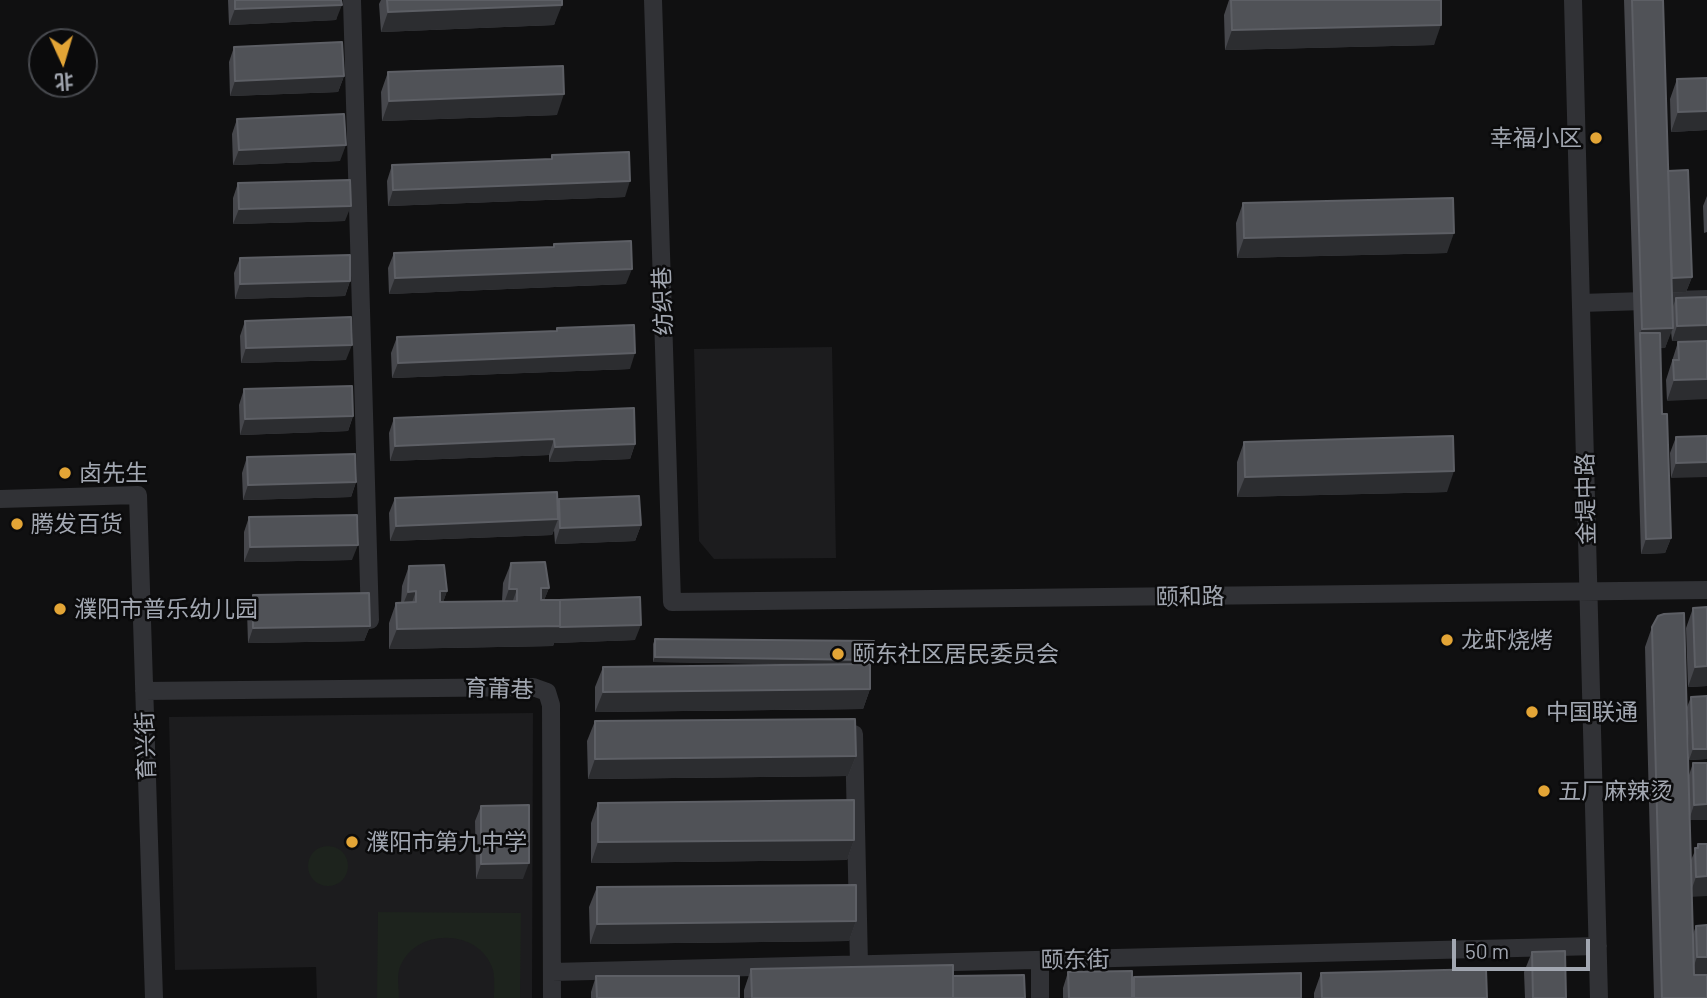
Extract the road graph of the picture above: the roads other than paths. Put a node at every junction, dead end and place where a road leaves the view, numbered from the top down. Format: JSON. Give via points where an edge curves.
{"nodes":[{"id":1,"x":352,"y":0,"type":"edge"},
{"id":2,"x":653,"y":0,"type":"edge"},
{"id":3,"x":1573,"y":0,"type":"edge"},
{"id":4,"x":1707,"y":299,"type":"edge"},
{"id":5,"x":1581,"y":303,"type":"junction"},
{"id":6,"x":0,"y":499,"type":"edge"},
{"id":7,"x":1707,"y":590,"type":"edge"},
{"id":8,"x":1588,"y":593,"type":"junction"},
{"id":9,"x":672,"y":602,"type":"joint"},
{"id":10,"x":370,"y":620,"type":"edge"},
{"id":11,"x":144,"y":691,"type":"junction"},
{"id":12,"x":840,"y":722,"type":"edge"},
{"id":13,"x":1598,"y":946,"type":"junction"},
{"id":14,"x":1040,"y":961,"type":"junction"},
{"id":15,"x":859,"y":965,"type":"junction"},
{"id":16,"x":552,"y":972,"type":"junction"},
{"id":17,"x":154,"y":998,"type":"edge"},
{"id":18,"x":552,"y":998,"type":"edge"},
{"id":19,"x":1040,"y":998,"type":"edge"},
{"id":20,"x":1599,"y":998,"type":"edge"}],
"edges":[{"from":1,"to":10,"type":"street"},
{"from":2,"to":9,"type":"street","name":"纺织巷"},
{"from":3,"to":5,"type":"street","name":"金堤中路"},
{"from":4,"to":5,"type":"street"},
{"from":5,"to":8,"type":"street","name":"金堤中路"},
{"from":6,"to":11,"type":"street","name":"育兴街","via":[[138,495]]},
{"from":7,"to":8,"type":"street","name":"颐和路"},
{"from":8,"to":9,"type":"street","name":"颐和路"},
{"from":8,"to":13,"type":"street","name":"金堤中路"},
{"from":11,"to":16,"type":"street","name":"育莆巷","via":[[533,687],[547,692],[551,705]]},
{"from":11,"to":17,"type":"street","name":"育兴街"},
{"from":12,"to":15,"type":"street","via":[[853,730],[855,739]]},
{"from":13,"to":14,"type":"street","name":"颐东街"},
{"from":13,"to":20,"type":"street","name":"金堤中路"},
{"from":14,"to":15,"type":"street","name":"颐东街"},
{"from":14,"to":19,"type":"street"},
{"from":15,"to":16,"type":"street","name":"颐东街"},
{"from":16,"to":18,"type":"street","name":"育莆巷"}]}
